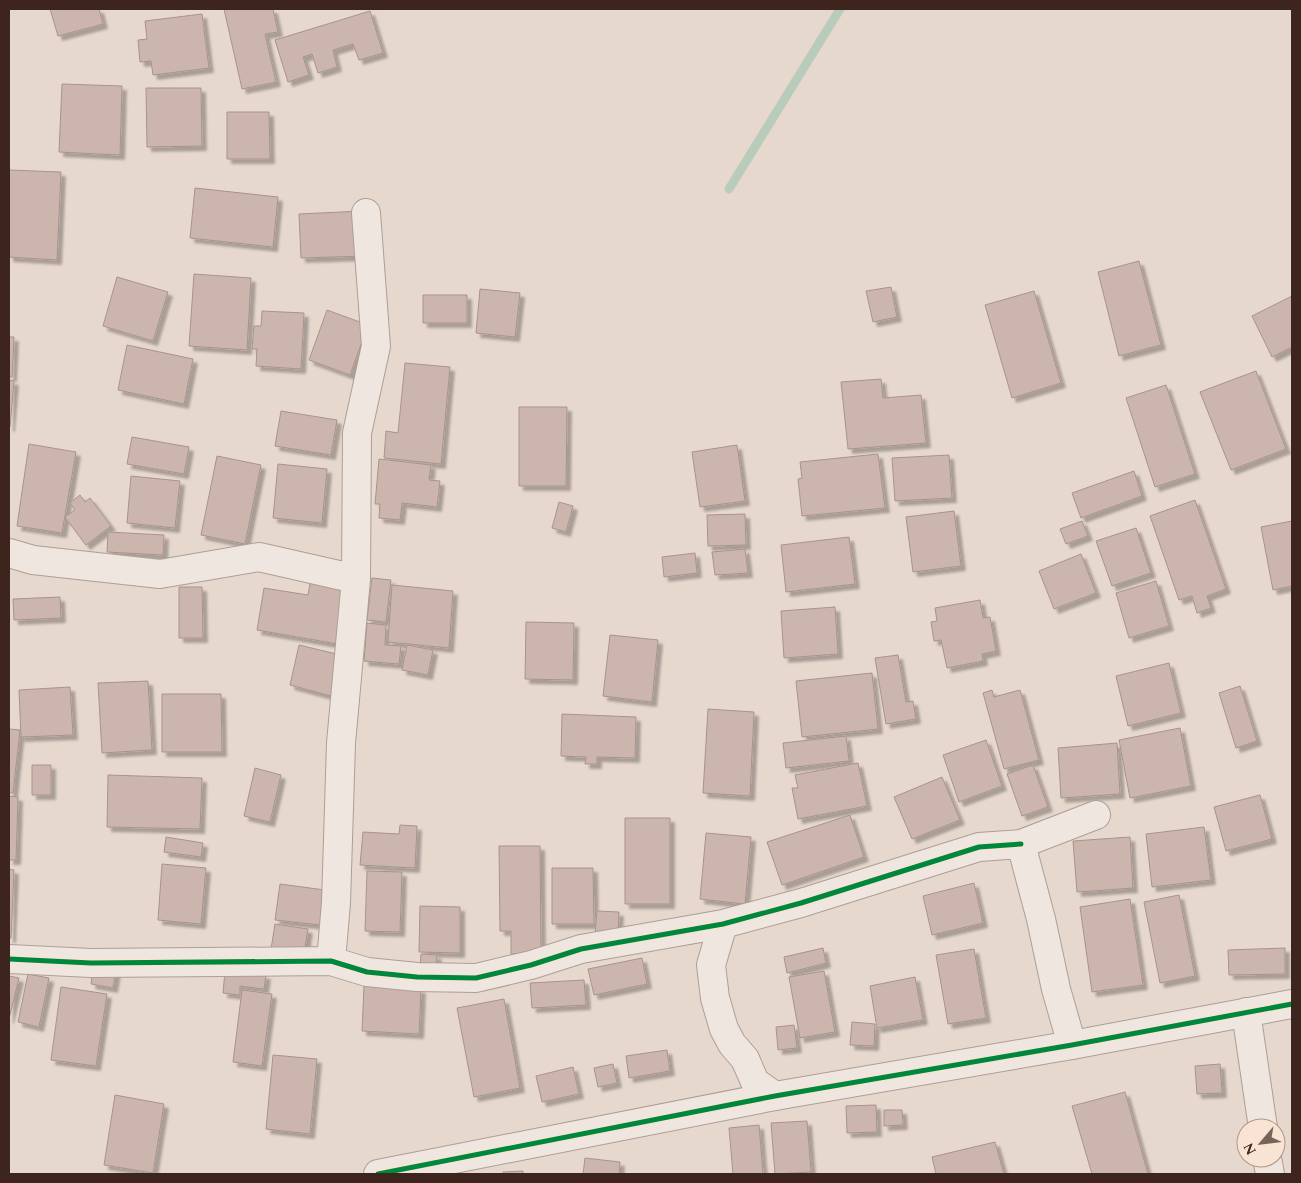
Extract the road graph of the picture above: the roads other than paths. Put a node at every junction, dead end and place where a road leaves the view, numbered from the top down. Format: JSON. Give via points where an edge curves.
{"nodes":[{"id":1,"x":366,"y":213,"type":"dead end"},
{"id":2,"x":9,"y":553,"type":"edge"},
{"id":3,"x":356,"y":579,"type":"junction"},
{"id":4,"x":1096,"y":815,"type":"dead end"},
{"id":5,"x":1021,"y":844,"type":"junction"},
{"id":6,"x":724,"y":924,"type":"junction"},
{"id":7,"x":9,"y":959,"type":"edge"},
{"id":8,"x":331,"y":961,"type":"junction"},
{"id":9,"x":1292,"y":1004,"type":"edge"},
{"id":10,"x":1246,"y":1012,"type":"junction"},
{"id":11,"x":1072,"y":1045,"type":"junction"},
{"id":12,"x":775,"y":1096,"type":"junction"},
{"id":13,"x":1262,"y":1118,"type":"edge"},
{"id":14,"x":378,"y":1174,"type":"edge"}],
"edges":[{"from":1,"to":3,"type":"street","via":[[376,346],[358,433]]},
{"from":2,"to":3,"type":"street","via":[[33,560],[160,574],[259,557]]},
{"from":3,"to":8,"type":"street","via":[[341,743]]},
{"from":4,"to":5,"type":"street"},
{"from":5,"to":6,"type":"street","via":[[979,847]]},
{"from":5,"to":11,"type":"street"},
{"from":6,"to":8,"type":"street","via":[[581,949],[476,978],[417,978],[368,972]]},
{"from":6,"to":12,"type":"street","via":[[711,965],[715,998],[724,1029],[745,1059],[755,1082]]},
{"from":7,"to":8,"type":"street","via":[[90,963]]},
{"from":9,"to":10,"type":"street"},
{"from":10,"to":11,"type":"street"},
{"from":10,"to":13,"type":"street"},
{"from":11,"to":12,"type":"street"},
{"from":12,"to":14,"type":"street"}]}
